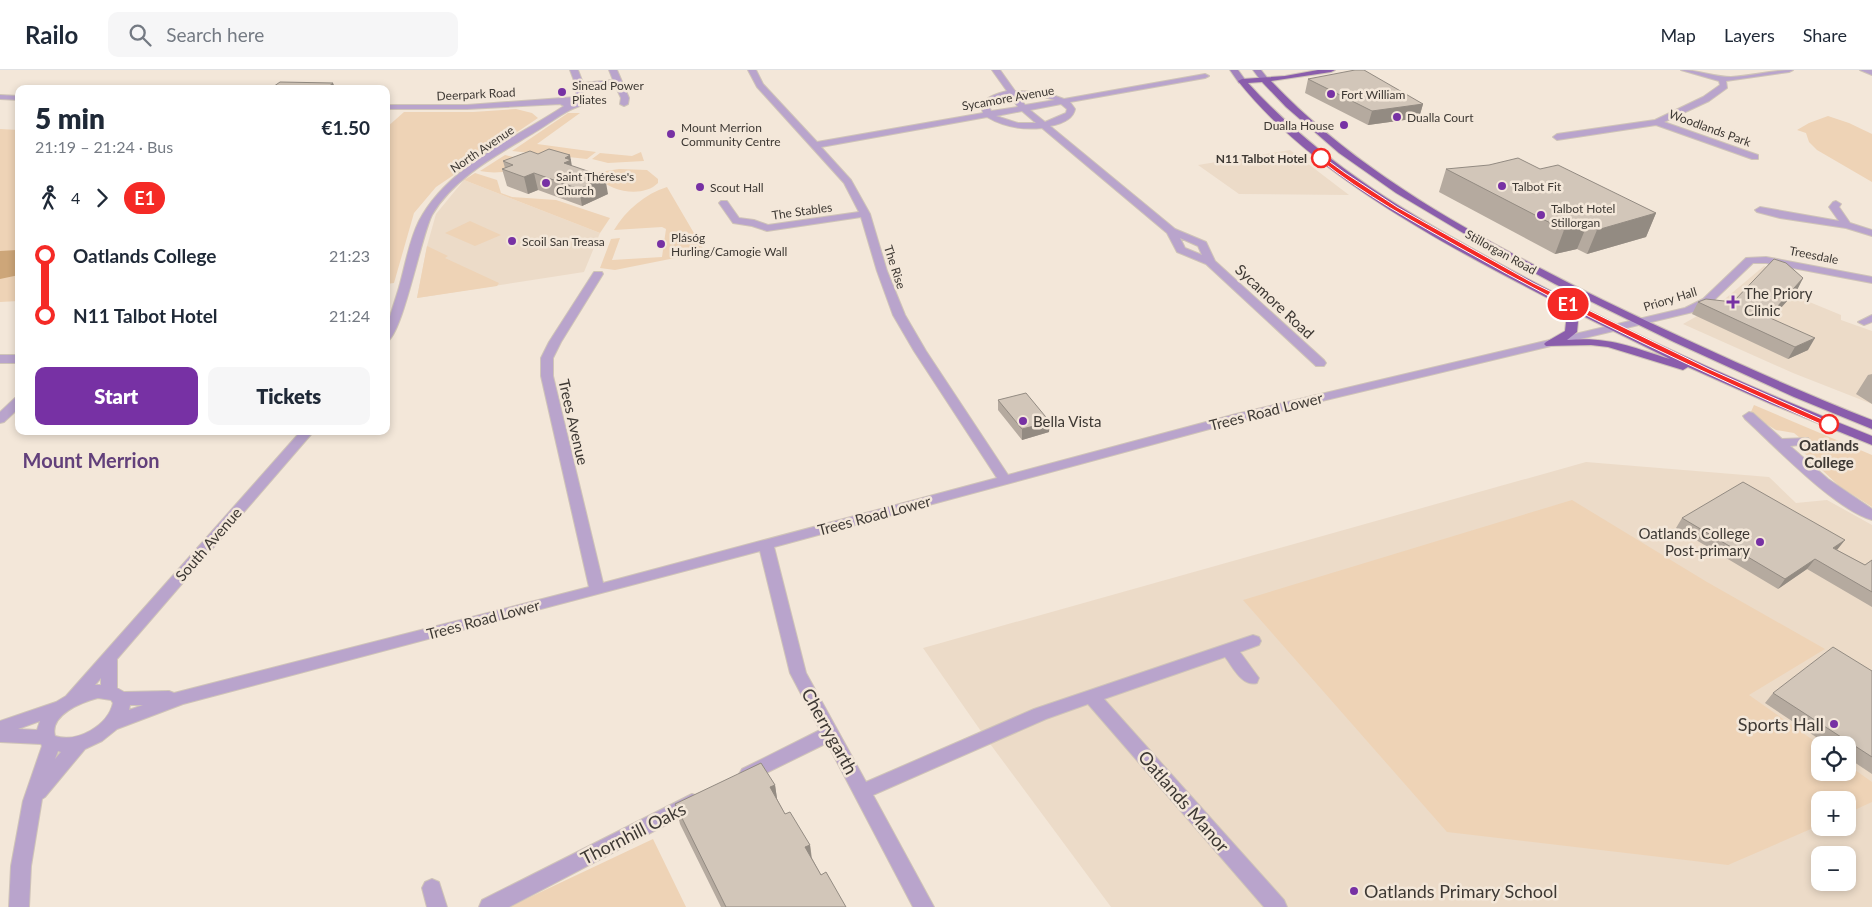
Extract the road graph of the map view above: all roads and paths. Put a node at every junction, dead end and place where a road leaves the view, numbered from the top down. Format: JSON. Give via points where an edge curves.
{"nodes":[{"id":1,"x":574,"y":70,"type":"edge"},
{"id":2,"x":613,"y":70,"type":"edge"},
{"id":3,"x":752,"y":70,"type":"edge"},
{"id":4,"x":996,"y":70,"type":"edge"},
{"id":5,"x":1234,"y":70,"type":"edge"},
{"id":6,"x":1257,"y":70,"type":"edge"},
{"id":7,"x":1280,"y":70,"type":"edge"},
{"id":8,"x":1331,"y":70,"type":"edge"},
{"id":9,"x":1685,"y":70,"type":"edge"},
{"id":10,"x":1789,"y":70,"type":"edge"},
{"id":11,"x":1864,"y":70,"type":"edge"},
{"id":12,"x":1313,"y":73,"type":"junction"},
{"id":13,"x":1872,"y":73,"type":"edge"},
{"id":14,"x":1205,"y":76,"type":"dead end"},
{"id":15,"x":1722,"y":79,"type":"junction"},
{"id":16,"x":1265,"y":80,"type":"junction"},
{"id":17,"x":1242,"y":81,"type":"junction"},
{"id":18,"x":617,"y":82,"type":"junction"},
{"id":19,"x":580,"y":86,"type":"junction"},
{"id":20,"x":1012,"y":93,"type":"junction"},
{"id":21,"x":0,"y":97,"type":"edge"},
{"id":22,"x":15,"y":98,"type":"edge"},
{"id":23,"x":1063,"y":101,"type":"junction"},
{"id":24,"x":571,"y":102,"type":"junction"},
{"id":25,"x":624,"y":104,"type":"dead end"},
{"id":26,"x":390,"y":107,"type":"edge"},
{"id":27,"x":1023,"y":108,"type":"junction"},
{"id":28,"x":988,"y":114,"type":"junction"},
{"id":29,"x":1657,"y":122,"type":"junction"},
{"id":30,"x":1044,"y":125,"type":"junction"},
{"id":31,"x":1557,"y":137,"type":"dead end"},
{"id":32,"x":816,"y":145,"type":"junction"},
{"id":33,"x":1755,"y":157,"type":"dead end"},
{"id":34,"x":724,"y":203,"type":"dead end"},
{"id":35,"x":1836,"y":204,"type":"dead end"},
{"id":36,"x":1760,"y":210,"type":"dead end"},
{"id":37,"x":865,"y":214,"type":"junction"},
{"id":38,"x":1847,"y":225,"type":"junction"},
{"id":39,"x":1872,"y":233,"type":"edge"},
{"id":40,"x":1750,"y":260,"type":"joint"},
{"id":41,"x":598,"y":274,"type":"dead end"},
{"id":42,"x":1872,"y":280,"type":"edge"},
{"id":43,"x":1564,"y":302,"type":"junction"},
{"id":44,"x":1640,"y":322,"type":"junction"},
{"id":45,"x":1614,"y":327,"type":"junction"},
{"id":46,"x":390,"y":331,"type":"edge"},
{"id":47,"x":1550,"y":344,"type":"junction"},
{"id":48,"x":0,"y":359,"type":"edge"},
{"id":49,"x":15,"y":359,"type":"edge"},
{"id":50,"x":1320,"y":363,"type":"dead end"},
{"id":51,"x":1706,"y":370,"type":"junction"},
{"id":52,"x":15,"y":405,"type":"edge"},
{"id":53,"x":1750,"y":416,"type":"dead end"},
{"id":54,"x":0,"y":419,"type":"edge"},
{"id":55,"x":1872,"y":425,"type":"edge"},
{"id":56,"x":304,"y":435,"type":"edge"},
{"id":57,"x":1803,"y":441,"type":"dead end"},
{"id":58,"x":1872,"y":441,"type":"edge"},
{"id":59,"x":1781,"y":443,"type":"junction"},
{"id":60,"x":1005,"y":480,"type":"junction"},
{"id":61,"x":1872,"y":515,"type":"edge"},
{"id":62,"x":766,"y":544,"type":"junction"},
{"id":63,"x":597,"y":590,"type":"junction"},
{"id":64,"x":1253,"y":641,"type":"dead end"},
{"id":65,"x":1229,"y":650,"type":"junction"},
{"id":66,"x":109,"y":658,"type":"junction"},
{"id":67,"x":1251,"y":678,"type":"dead end"},
{"id":68,"x":115,"y":695,"type":"junction"},
{"id":69,"x":1091,"y":696,"type":"junction"},
{"id":70,"x":180,"y":698,"type":"junction"},
{"id":71,"x":67,"y":703,"type":"junction"},
{"id":72,"x":112,"y":724,"type":"junction"},
{"id":73,"x":0,"y":728,"type":"edge"},
{"id":74,"x":831,"y":733,"type":"junction"},
{"id":75,"x":0,"y":735,"type":"edge"},
{"id":76,"x":49,"y":740,"type":"junction"},
{"id":77,"x":79,"y":743,"type":"junction"},
{"id":78,"x":735,"y":781,"type":"edge"},
{"id":79,"x":863,"y":791,"type":"junction"},
{"id":80,"x":709,"y":794,"type":"edge"},
{"id":81,"x":32,"y":801,"type":"junction"},
{"id":82,"x":19,"y":907,"type":"edge"},
{"id":83,"x":489,"y":907,"type":"edge"},
{"id":84,"x":924,"y":907,"type":"edge"},
{"id":85,"x":1277,"y":907,"type":"edge"}],
"edges":[{"from":1,"to":19,"type":"street"},
{"from":2,"to":18,"type":"street"},
{"from":3,"to":32,"type":"street","name":"The Rise","via":[[760,85]]},
{"from":4,"to":20,"type":"street","name":"Sycamore Road"},
{"from":5,"to":17,"type":"main road","name":"Stillorgan Road"},
{"from":6,"to":16,"type":"main road","name":"Stillorgan Road"},
{"from":7,"to":12,"type":"highway"},
{"from":8,"to":12,"type":"highway"},
{"from":9,"to":15,"type":"street"},
{"from":10,"to":15,"type":"street"},
{"from":11,"to":13,"type":"street"},
{"from":12,"to":16,"type":"highway"},
{"from":14,"to":23,"type":"street","name":"Sycamore Avenue"},
{"from":15,"to":29,"type":"street","name":"Woodlands Park","via":[[1724,86],[1706,99]]},
{"from":16,"to":17,"type":"highway"},
{"from":16,"to":44,"type":"highway","name":"Stillorgan Road","via":[[1280,98],[1337,149],[1405,196],[1557,282]]},
{"from":17,"to":43,"type":"highway","name":"Stillorgan Road","via":[[1302,143],[1343,175],[1444,237]]},
{"from":18,"to":19,"type":"street"},
{"from":18,"to":25,"type":"street"},
{"from":19,"to":24,"type":"street"},
{"from":20,"to":23,"type":"street","via":[[1047,95]]},
{"from":20,"to":27,"type":"street","name":"Sycamore Road"},
{"from":20,"to":28,"type":"street","via":[[988,101],[985,105]]},
{"from":21,"to":22,"type":"street"},
{"from":23,"to":27,"type":"street","name":"Sycamore Avenue"},
{"from":23,"to":30,"type":"street","via":[[1071,109],[1070,114],[1056,123]]},
{"from":24,"to":26,"type":"street","name":"Deerpark Road"},
{"from":24,"to":46,"type":"street","name":"North Avenue","via":[[477,166],[436,201],[424,222],[407,285]]},
{"from":27,"to":28,"type":"street","name":"Sycamore Avenue"},
{"from":27,"to":30,"type":"street","name":"Sycamore Road"},
{"from":28,"to":30,"type":"street","via":[[1010,124]]},
{"from":28,"to":32,"type":"street","name":"Sycamore Avenue"},
{"from":29,"to":31,"type":"street","name":"Woodlands Park"},
{"from":29,"to":33,"type":"street","name":"Woodlands Park"},
{"from":30,"to":50,"type":"street","name":"Sycamore Road","via":[[1171,231],[1181,250],[1210,262]]},
{"from":32,"to":37,"type":"street","name":"The Rise","via":[[848,182]]},
{"from":34,"to":37,"type":"street","name":"The Stables","via":[[736,221],[767,228]]},
{"from":35,"to":38,"type":"street","via":[[1834,207]]},
{"from":36,"to":38,"type":"street"},
{"from":37,"to":60,"type":"street","name":"The Rise","via":[[899,315]]},
{"from":38,"to":39,"type":"street"},
{"from":40,"to":42,"type":"street","name":"Treesdale","via":[[1766,260]]},
{"from":40,"to":44,"type":"street","name":"Priory Hall","via":[[1707,302],[1689,310]]},
{"from":41,"to":63,"type":"street","name":"Trees Avenue","via":[[555,342],[547,358],[546,376]]},
{"from":43,"to":45,"type":"highway","name":"Stillorgan Road"},
{"from":43,"to":47,"type":"highway","via":[[1572,322],[1570,332]]},
{"from":44,"to":45,"type":"street","name":"Trees Road Lower"},
{"from":44,"to":55,"type":"highway","name":"Stillorgan Road"},
{"from":45,"to":47,"type":"street","name":"Trees Road Lower"},
{"from":45,"to":51,"type":"highway","name":"Stillorgan Road"},
{"from":47,"to":51,"type":"highway","via":[[1597,342],[1659,361]]},
{"from":47,"to":60,"type":"street","name":"Trees Road Lower","via":[[1294,403]]},
{"from":48,"to":49,"type":"street"},
{"from":51,"to":58,"type":"highway","name":"Stillorgan Road"},
{"from":52,"to":54,"type":"street"},
{"from":53,"to":59,"type":"street"},
{"from":56,"to":66,"type":"street","name":"South Avenue"},
{"from":57,"to":59,"type":"street"},
{"from":59,"to":61,"type":"street","via":[[1818,478],[1857,508]]},
{"from":60,"to":62,"type":"street","name":"Trees Road Lower"},
{"from":62,"to":63,"type":"street","name":"Trees Road Lower"},
{"from":62,"to":74,"type":"street","name":"Cherrygarth","via":[[798,673]]},
{"from":63,"to":70,"type":"street","name":"Trees Road Lower"},
{"from":64,"to":65,"type":"street"},
{"from":65,"to":67,"type":"street"},
{"from":65,"to":69,"type":"street"},
{"from":66,"to":68,"type":"street"},
{"from":66,"to":71,"type":"street","name":"South Avenue"},
{"from":68,"to":70,"type":"street"},
{"from":68,"to":71,"type":"street","via":[[98,692]]},
{"from":68,"to":72,"type":"street","via":[[122,706],[120,715]]},
{"from":69,"to":79,"type":"street","via":[[985,737]]},
{"from":69,"to":85,"type":"street","name":"Oatlands Manor"},
{"from":70,"to":72,"type":"street","name":"Trees Road Lower"},
{"from":71,"to":73,"type":"street"},
{"from":71,"to":76,"type":"street","name":"South Avenue","via":[[47,723],[44,730]]},
{"from":72,"to":77,"type":"street","name":"Trees Road Lower"},
{"from":74,"to":78,"type":"street"},
{"from":74,"to":79,"type":"street","name":"Cherrygarth"},
{"from":75,"to":76,"type":"street"},
{"from":76,"to":77,"type":"street","via":[[60,745]]},
{"from":76,"to":81,"type":"street"},
{"from":77,"to":81,"type":"street"},
{"from":79,"to":84,"type":"street","name":"Cherrygarth"},
{"from":80,"to":83,"type":"street","name":"Thornhill Oaks"},
{"from":81,"to":82,"type":"street","via":[[21,866]]}]}
